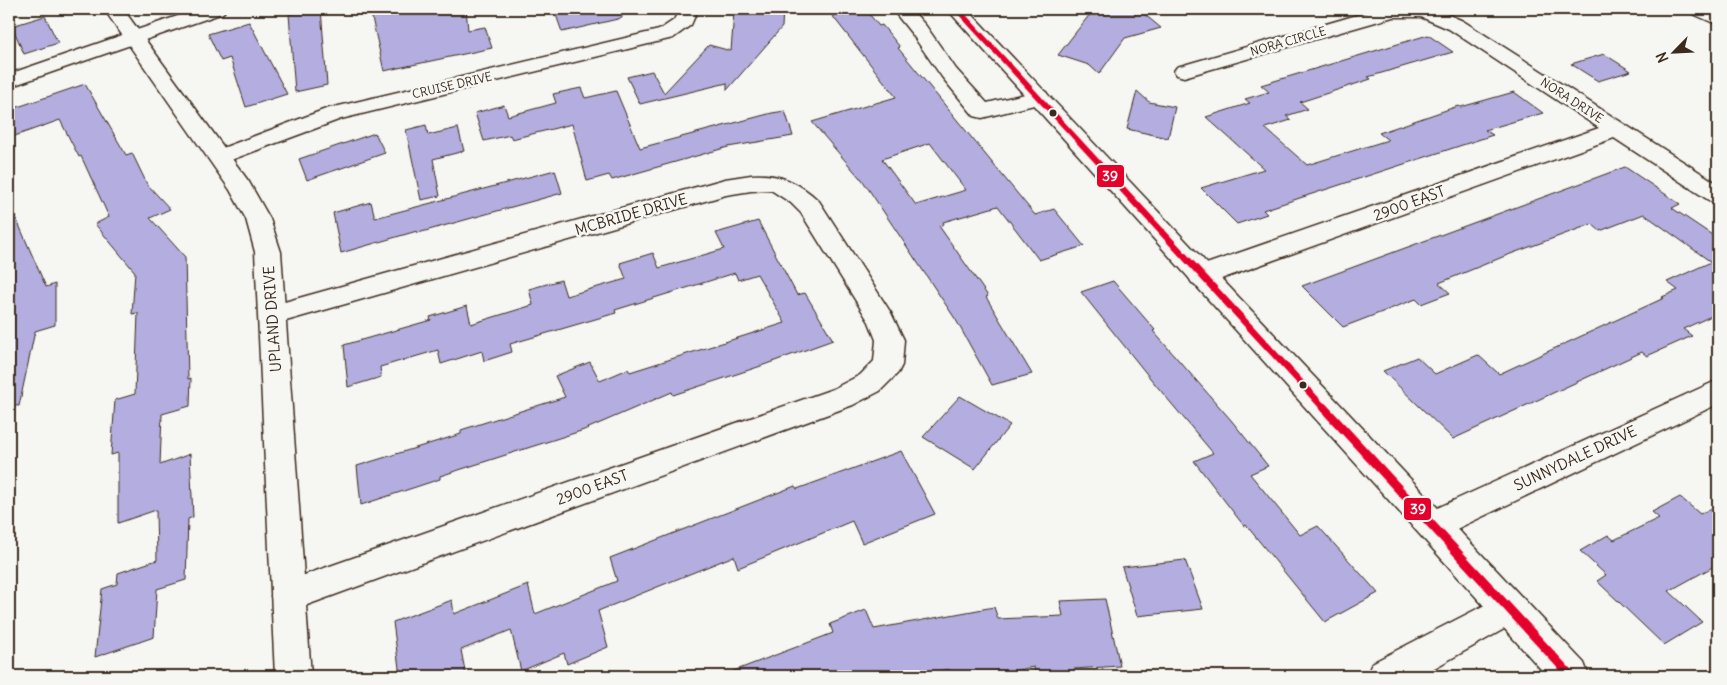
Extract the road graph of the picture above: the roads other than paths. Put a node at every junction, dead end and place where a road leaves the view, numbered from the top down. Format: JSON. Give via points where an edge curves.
{"nodes":[{"id":1,"x":113,"y":9,"type":"edge"},
{"id":2,"x":216,"y":9,"type":"edge"},
{"id":3,"x":901,"y":9,"type":"edge"},
{"id":4,"x":957,"y":9,"type":"edge"},
{"id":5,"x":1698,"y":9,"type":"edge"},
{"id":6,"x":1422,"y":11,"type":"joint"},
{"id":7,"x":687,"y":14,"type":"edge"},
{"id":8,"x":1718,"y":20,"type":"edge"},
{"id":9,"x":132,"y":38,"type":"junction"},
{"id":10,"x":1184,"y":71,"type":"dead end"},
{"id":11,"x":9,"y":81,"type":"edge"},
{"id":12,"x":1038,"y":97,"type":"junction"},
{"id":13,"x":1617,"y":129,"type":"junction"},
{"id":14,"x":220,"y":157,"type":"junction"},
{"id":15,"x":1718,"y":195,"type":"edge"},
{"id":16,"x":1202,"y":276,"type":"junction"},
{"id":17,"x":272,"y":315,"type":"junction"},
{"id":18,"x":888,"y":365,"type":"joint"},
{"id":19,"x":1718,"y":391,"type":"edge"},
{"id":20,"x":1432,"y":525,"type":"junction"},
{"id":21,"x":288,"y":596,"type":"junction"},
{"id":22,"x":1510,"y":608,"type":"junction"},
{"id":23,"x":293,"y":676,"type":"edge"},
{"id":24,"x":1385,"y":676,"type":"edge"},
{"id":25,"x":1571,"y":676,"type":"edge"}],
"edges":[{"from":1,"to":9,"type":"street","name":"UPLAND DRIVE"},
{"from":2,"to":9,"type":"street"},
{"from":3,"to":12,"type":"street","via":[[982,111]]},
{"from":4,"to":12,"type":"street"},
{"from":5,"to":8,"type":"street"},
{"from":6,"to":10,"type":"street","name":"NORA CIRCLE","via":[[1391,11]]},
{"from":6,"to":13,"type":"street","name":"NORA DRIVE","via":[[1456,26]]},
{"from":7,"to":14,"type":"street","name":"CRUISE DRIVE","via":[[678,28],[666,34],[334,114]]},
{"from":9,"to":11,"type":"street"},
{"from":9,"to":14,"type":"street","name":"UPLAND DRIVE"},
{"from":12,"to":16,"type":"street"},
{"from":13,"to":15,"type":"street","name":"NORA DRIVE"},
{"from":13,"to":16,"type":"street","name":"2900 EAST"},
{"from":14,"to":17,"type":"street","name":"UPLAND DRIVE","via":[[258,219],[268,252]]},
{"from":16,"to":20,"type":"street"},
{"from":17,"to":18,"type":"street","name":"MCBRIDE DRIVE","via":[[725,187],[776,182],[795,191],[810,206],[881,320],[890,340]]},
{"from":17,"to":21,"type":"street","name":"UPLAND DRIVE"},
{"from":18,"to":21,"type":"street","name":"2900 EAST","via":[[870,383],[843,397]]},
{"from":19,"to":20,"type":"street","name":"SUNNYDALE DRIVE"},
{"from":20,"to":22,"type":"street"},
{"from":21,"to":23,"type":"street","name":"UPLAND DRIVE"},
{"from":22,"to":24,"type":"street"},
{"from":22,"to":25,"type":"street"}]}
